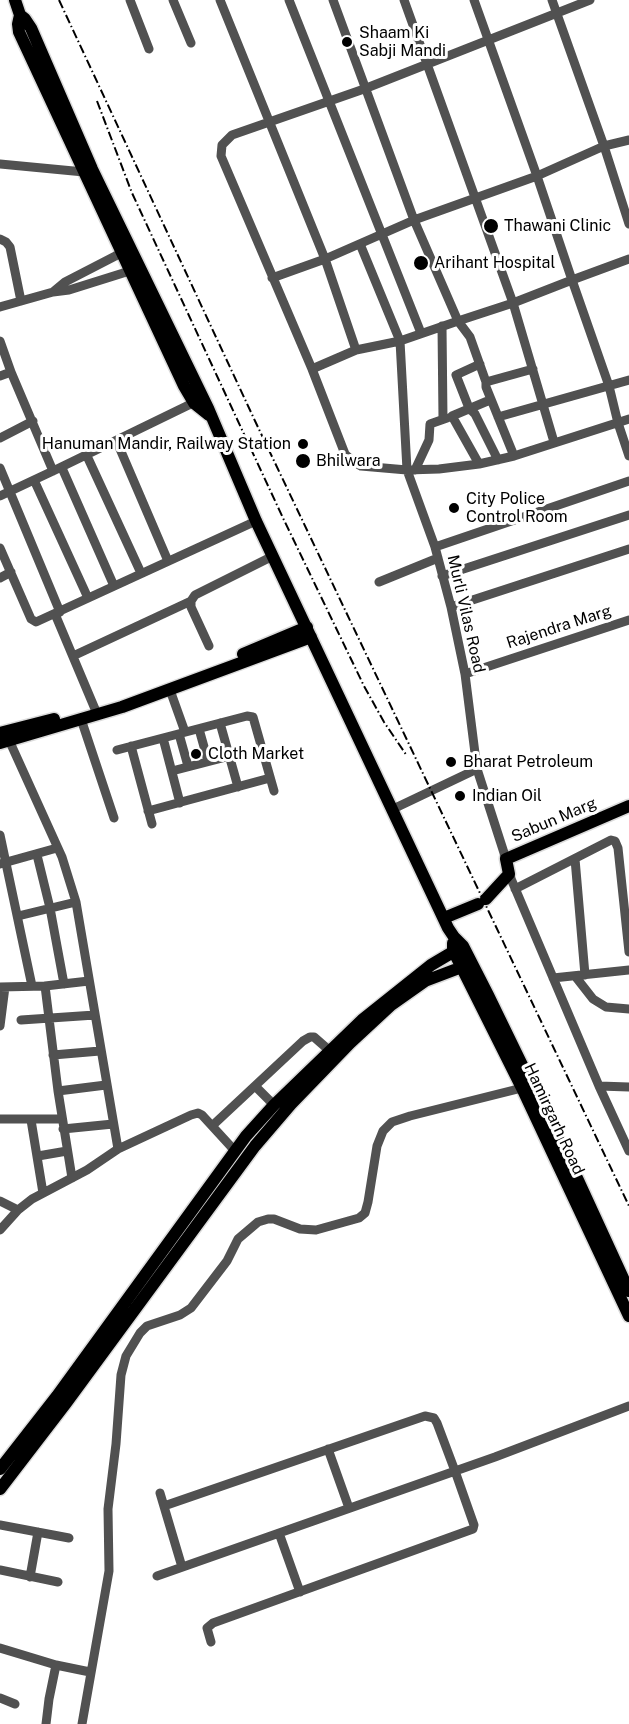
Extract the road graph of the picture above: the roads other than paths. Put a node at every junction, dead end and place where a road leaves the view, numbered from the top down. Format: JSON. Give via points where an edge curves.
{"nodes":[{"id":1,"x":15,"y":0,"type":"edge"},
{"id":2,"x":130,"y":0,"type":"edge"},
{"id":3,"x":173,"y":0,"type":"edge"},
{"id":4,"x":220,"y":0,"type":"edge"},
{"id":5,"x":290,"y":0,"type":"edge"},
{"id":6,"x":333,"y":0,"type":"edge"},
{"id":7,"x":404,"y":0,"type":"edge"},
{"id":8,"x":474,"y":0,"type":"edge"},
{"id":9,"x":552,"y":0,"type":"edge"},
{"id":10,"x":590,"y":0,"type":"edge"},
{"id":11,"x":557,"y":13,"type":"junction"},
{"id":12,"x":20,"y":15,"type":"junction"},
{"id":13,"x":489,"y":41,"type":"junction"},
{"id":14,"x":191,"y":44,"type":"dead end"},
{"id":15,"x":149,"y":49,"type":"dead end"},
{"id":16,"x":426,"y":64,"type":"junction"},
{"id":17,"x":364,"y":89,"type":"junction"},
{"id":18,"x":329,"y":101,"type":"junction"},
{"id":19,"x":269,"y":121,"type":"junction"},
{"id":20,"x":629,"y":140,"type":"edge"},
{"id":21,"x":604,"y":146,"type":"junction"},
{"id":22,"x":0,"y":167,"type":"edge"},
{"id":23,"x":84,"y":172,"type":"junction"},
{"id":24,"x":537,"y":176,"type":"junction"},
{"id":25,"x":475,"y":200,"type":"junction"},
{"id":26,"x":414,"y":220,"type":"junction"},
{"id":27,"x":629,"y":224,"type":"edge"},
{"id":28,"x":382,"y":234,"type":"junction"},
{"id":29,"x":0,"y":239,"type":"edge"},
{"id":30,"x":360,"y":244,"type":"junction"},
{"id":31,"x":126,"y":251,"type":"junction"},
{"id":32,"x":325,"y":259,"type":"junction"},
{"id":33,"x":629,"y":259,"type":"edge"},
{"id":34,"x":134,"y":270,"type":"junction"},
{"id":35,"x":272,"y":278,"type":"junction"},
{"id":36,"x":572,"y":280,"type":"junction"},
{"id":37,"x":53,"y":292,"type":"junction"},
{"id":38,"x":21,"y":301,"type":"junction"},
{"id":39,"x":513,"y":303,"type":"junction"},
{"id":40,"x":0,"y":308,"type":"edge"},
{"id":41,"x":458,"y":321,"type":"junction"},
{"id":42,"x":442,"y":326,"type":"junction"},
{"id":43,"x":421,"y":333,"type":"junction"},
{"id":44,"x":400,"y":340,"type":"junction"},
{"id":45,"x":0,"y":341,"type":"edge"},
{"id":46,"x":356,"y":350,"type":"junction"},
{"id":47,"x":480,"y":364,"type":"junction"},
{"id":48,"x":312,"y":369,"type":"junction"},
{"id":49,"x":533,"y":369,"type":"junction"},
{"id":50,"x":11,"y":372,"type":"junction"},
{"id":51,"x":0,"y":376,"type":"edge"},
{"id":52,"x":629,"y":380,"type":"edge"},
{"id":53,"x":486,"y":382,"type":"junction"},
{"id":54,"x":609,"y":386,"type":"junction"},
{"id":55,"x":490,"y":400,"type":"junction"},
{"id":56,"x":198,"y":401,"type":"junction"},
{"id":57,"x":544,"y":405,"type":"junction"},
{"id":58,"x":469,"y":408,"type":"junction"},
{"id":59,"x":498,"y":417,"type":"junction"},
{"id":60,"x":447,"y":418,"type":"junction"},
{"id":61,"x":629,"y":419,"type":"edge"},
{"id":62,"x":33,"y":421,"type":"junction"},
{"id":63,"x":618,"y":423,"type":"junction"},
{"id":64,"x":0,"y":438,"type":"edge"},
{"id":65,"x":117,"y":442,"type":"junction"},
{"id":66,"x":554,"y":442,"type":"junction"},
{"id":67,"x":87,"y":456,"type":"junction"},
{"id":68,"x":514,"y":456,"type":"junction"},
{"id":69,"x":629,"y":456,"type":"edge"},
{"id":70,"x":498,"y":460,"type":"junction"},
{"id":71,"x":479,"y":465,"type":"junction"},
{"id":72,"x":0,"y":468,"type":"edge"},
{"id":73,"x":57,"y":469,"type":"junction"},
{"id":74,"x":411,"y":470,"type":"junction"},
{"id":75,"x":34,"y":480,"type":"junction"},
{"id":76,"x":629,"y":481,"type":"edge"},
{"id":77,"x":10,"y":491,"type":"junction"},
{"id":78,"x":0,"y":496,"type":"edge"},
{"id":79,"x":629,"y":515,"type":"edge"},
{"id":80,"x":256,"y":521,"type":"junction"},
{"id":81,"x":435,"y":547,"type":"junction"},
{"id":82,"x":0,"y":548,"type":"edge"},
{"id":83,"x":629,"y":549,"type":"edge"},
{"id":84,"x":273,"y":556,"type":"junction"},
{"id":85,"x":438,"y":558,"type":"junction"},
{"id":86,"x":168,"y":561,"type":"junction"},
{"id":87,"x":11,"y":572,"type":"junction"},
{"id":88,"x":141,"y":573,"type":"junction"},
{"id":89,"x":442,"y":576,"type":"junction"},
{"id":90,"x":0,"y":578,"type":"edge"},
{"id":91,"x":379,"y":582,"type":"dead end"},
{"id":92,"x":114,"y":586,"type":"junction"},
{"id":93,"x":88,"y":598,"type":"junction"},
{"id":94,"x":191,"y":601,"type":"junction"},
{"id":95,"x":451,"y":607,"type":"junction"},
{"id":96,"x":57,"y":613,"type":"junction"},
{"id":97,"x":629,"y":620,"type":"edge"},
{"id":98,"x":309,"y":632,"type":"junction"},
{"id":99,"x":209,"y":646,"type":"dead end"},
{"id":100,"x":73,"y":656,"type":"junction"},
{"id":101,"x":465,"y":674,"type":"junction"},
{"id":102,"x":170,"y":690,"type":"junction"},
{"id":103,"x":95,"y":709,"type":"junction"},
{"id":104,"x":81,"y":719,"type":"junction"},
{"id":105,"x":220,"y":723,"type":"junction"},
{"id":106,"x":199,"y":729,"type":"junction"},
{"id":107,"x":182,"y":733,"type":"junction"},
{"id":108,"x":163,"y":738,"type":"junction"},
{"id":109,"x":3,"y":739,"type":"edge"},
{"id":110,"x":132,"y":746,"type":"junction"},
{"id":111,"x":117,"y":750,"type":"dead end"},
{"id":112,"x":230,"y":756,"type":"junction"},
{"id":113,"x":208,"y":761,"type":"junction"},
{"id":114,"x":188,"y":766,"type":"junction"},
{"id":115,"x":477,"y":769,"type":"junction"},
{"id":116,"x":172,"y":771,"type":"junction"},
{"id":117,"x":270,"y":778,"type":"junction"},
{"id":118,"x":238,"y":787,"type":"junction"},
{"id":119,"x":274,"y":791,"type":"dead end"},
{"id":120,"x":180,"y":803,"type":"junction"},
{"id":121,"x":629,"y":806,"type":"edge"},
{"id":122,"x":393,"y":809,"type":"junction"},
{"id":123,"x":148,"y":812,"type":"junction"},
{"id":124,"x":114,"y":818,"type":"dead end"},
{"id":125,"x":152,"y":824,"type":"dead end"},
{"id":126,"x":0,"y":836,"type":"edge"},
{"id":127,"x":57,"y":848,"type":"junction"},
{"id":128,"x":38,"y":855,"type":"junction"},
{"id":129,"x":506,"y":859,"type":"junction"},
{"id":130,"x":575,"y":859,"type":"junction"},
{"id":131,"x":4,"y":864,"type":"edge"},
{"id":132,"x":510,"y":874,"type":"junction"},
{"id":133,"x":515,"y":889,"type":"junction"},
{"id":134,"x":76,"y":902,"type":"junction"},
{"id":135,"x":50,"y":908,"type":"junction"},
{"id":136,"x":18,"y":916,"type":"junction"},
{"id":137,"x":444,"y":918,"type":"junction"},
{"id":138,"x":457,"y":945,"type":"junction"},
{"id":139,"x":629,"y":952,"type":"edge"},
{"id":140,"x":466,"y":965,"type":"junction"},
{"id":141,"x":629,"y":970,"type":"edge"},
{"id":142,"x":580,"y":975,"type":"junction"},
{"id":143,"x":553,"y":978,"type":"junction"},
{"id":144,"x":89,"y":981,"type":"junction"},
{"id":145,"x":64,"y":984,"type":"junction"},
{"id":146,"x":32,"y":986,"type":"junction"},
{"id":147,"x":45,"y":986,"type":"junction"},
{"id":148,"x":3,"y":987,"type":"edge"},
{"id":149,"x":629,"y":1009,"type":"edge"},
{"id":150,"x":95,"y":1015,"type":"junction"},
{"id":151,"x":49,"y":1018,"type":"junction"},
{"id":152,"x":21,"y":1020,"type":"dead end"},
{"id":153,"x":0,"y":1026,"type":"edge"},
{"id":154,"x":100,"y":1051,"type":"junction"},
{"id":155,"x":330,"y":1051,"type":"junction"},
{"id":156,"x":53,"y":1055,"type":"junction"},
{"id":157,"x":106,"y":1085,"type":"junction"},
{"id":158,"x":255,"y":1086,"type":"junction"},
{"id":159,"x":599,"y":1086,"type":"junction"},
{"id":160,"x":629,"y":1087,"type":"edge"},
{"id":161,"x":522,"y":1088,"type":"junction"},
{"id":162,"x":58,"y":1091,"type":"junction"},
{"id":163,"x":274,"y":1106,"type":"junction"},
{"id":164,"x":0,"y":1119,"type":"edge"},
{"id":165,"x":31,"y":1120,"type":"junction"},
{"id":166,"x":63,"y":1124,"type":"junction"},
{"id":167,"x":113,"y":1124,"type":"junction"},
{"id":168,"x":212,"y":1126,"type":"junction"},
{"id":169,"x":118,"y":1149,"type":"junction"},
{"id":170,"x":67,"y":1151,"type":"junction"},
{"id":171,"x":235,"y":1151,"type":"junction"},
{"id":172,"x":629,"y":1151,"type":"edge"},
{"id":173,"x":38,"y":1156,"type":"junction"},
{"id":174,"x":72,"y":1178,"type":"junction"},
{"id":175,"x":43,"y":1193,"type":"junction"},
{"id":176,"x":0,"y":1200,"type":"edge"},
{"id":177,"x":18,"y":1210,"type":"junction"},
{"id":178,"x":0,"y":1230,"type":"edge"},
{"id":179,"x":629,"y":1292,"type":"edge"},
{"id":180,"x":628,"y":1312,"type":"edge"},
{"id":181,"x":629,"y":1406,"type":"edge"},
{"id":182,"x":328,"y":1449,"type":"junction"},
{"id":183,"x":5,"y":1465,"type":"edge"},
{"id":184,"x":455,"y":1471,"type":"junction"},
{"id":185,"x":0,"y":1489,"type":"edge"},
{"id":186,"x":160,"y":1492,"type":"dead end"},
{"id":187,"x":164,"y":1506,"type":"junction"},
{"id":188,"x":349,"y":1508,"type":"junction"},
{"id":189,"x":0,"y":1525,"type":"edge"},
{"id":190,"x":38,"y":1532,"type":"junction"},
{"id":191,"x":279,"y":1533,"type":"junction"},
{"id":192,"x":69,"y":1538,"type":"dead end"},
{"id":193,"x":182,"y":1567,"type":"junction"},
{"id":194,"x":0,"y":1570,"type":"edge"},
{"id":195,"x":157,"y":1576,"type":"dead end"},
{"id":196,"x":30,"y":1577,"type":"junction"},
{"id":197,"x":58,"y":1582,"type":"dead end"},
{"id":198,"x":300,"y":1592,"type":"junction"},
{"id":199,"x":211,"y":1642,"type":"dead end"},
{"id":200,"x":0,"y":1648,"type":"edge"},
{"id":201,"x":56,"y":1665,"type":"junction"},
{"id":202,"x":90,"y":1672,"type":"junction"},
{"id":203,"x":0,"y":1698,"type":"edge"},
{"id":204,"x":15,"y":1704,"type":"dead end"},
{"id":205,"x":46,"y":1724,"type":"edge"},
{"id":206,"x":82,"y":1724,"type":"edge"}],
"edges":[{"from":1,"to":12,"type":"main road"},
{"from":2,"to":15,"type":"street"},
{"from":3,"to":14,"type":"street"},
{"from":4,"to":19,"type":"street"},
{"from":5,"to":18,"type":"street"},
{"from":6,"to":17,"type":"street"},
{"from":7,"to":16,"type":"street"},
{"from":8,"to":13,"type":"street"},
{"from":9,"to":11,"type":"street"},
{"from":10,"to":11,"type":"street"},
{"from":11,"to":13,"type":"street"},
{"from":11,"to":21,"type":"street"},
{"from":12,"to":23,"type":"main road","via":[[19,32]]},
{"from":12,"to":31,"type":"main road","via":[[31,28]]},
{"from":13,"to":16,"type":"street"},
{"from":13,"to":24,"type":"street"},
{"from":16,"to":17,"type":"street"},
{"from":16,"to":25,"type":"street"},
{"from":17,"to":18,"type":"street"},
{"from":17,"to":26,"type":"street"},
{"from":18,"to":19,"type":"street"},
{"from":18,"to":28,"type":"street"},
{"from":19,"to":32,"type":"street"},
{"from":19,"to":35,"type":"street","via":[[232,135],[222,145],[220,156]]},
{"from":20,"to":21,"type":"street"},
{"from":21,"to":24,"type":"street"},
{"from":21,"to":27,"type":"street"},
{"from":22,"to":23,"type":"street"},
{"from":23,"to":31,"type":"main road"},
{"from":24,"to":25,"type":"street"},
{"from":24,"to":36,"type":"street"},
{"from":25,"to":26,"type":"street"},
{"from":25,"to":39,"type":"street"},
{"from":26,"to":28,"type":"street"},
{"from":26,"to":41,"type":"street"},
{"from":28,"to":30,"type":"street"},
{"from":28,"to":43,"type":"street"},
{"from":29,"to":38,"type":"street","via":[[10,247]]},
{"from":30,"to":32,"type":"street"},
{"from":30,"to":44,"type":"street","name":"Murli Vilas Road"},
{"from":31,"to":34,"type":"main road"},
{"from":31,"to":37,"type":"street"},
{"from":32,"to":35,"type":"street"},
{"from":32,"to":46,"type":"street"},
{"from":33,"to":36,"type":"street"},
{"from":34,"to":37,"type":"street"},
{"from":34,"to":56,"type":"main road","via":[[183,386]]},
{"from":35,"to":48,"type":"street"},
{"from":36,"to":39,"type":"street"},
{"from":36,"to":54,"type":"street"},
{"from":37,"to":38,"type":"street"},
{"from":38,"to":40,"type":"street"},
{"from":39,"to":41,"type":"street"},
{"from":39,"to":49,"type":"street"},
{"from":41,"to":42,"type":"street"},
{"from":41,"to":47,"type":"street","via":[[470,337]]},
{"from":42,"to":43,"type":"street"},
{"from":42,"to":60,"type":"street"},
{"from":43,"to":44,"type":"street"},
{"from":44,"to":46,"type":"street"},
{"from":44,"to":74,"type":"street","name":"Murli Vilas Road"},
{"from":45,"to":50,"type":"street"},
{"from":46,"to":48,"type":"street"},
{"from":47,"to":53,"type":"street"},
{"from":47,"to":58,"type":"street","via":[[456,375]]},
{"from":48,"to":74,"type":"street","via":[[345,454],[361,466]]},
{"from":49,"to":53,"type":"street"},
{"from":49,"to":57,"type":"street"},
{"from":50,"to":51,"type":"street"},
{"from":50,"to":62,"type":"street"},
{"from":52,"to":54,"type":"street"},
{"from":53,"to":55,"type":"street"},
{"from":54,"to":57,"type":"street"},
{"from":54,"to":63,"type":"street"},
{"from":55,"to":58,"type":"street"},
{"from":55,"to":59,"type":"street"},
{"from":56,"to":65,"type":"street"},
{"from":56,"to":80,"type":"main road","name":"Hamirgarh Road","via":[[210,416]]},
{"from":57,"to":59,"type":"street"},
{"from":57,"to":66,"type":"street"},
{"from":58,"to":60,"type":"street"},
{"from":58,"to":70,"type":"street"},
{"from":59,"to":68,"type":"street"},
{"from":60,"to":71,"type":"street"},
{"from":60,"to":74,"type":"street","via":[[430,424],[429,440]]},
{"from":61,"to":63,"type":"street"},
{"from":62,"to":64,"type":"street"},
{"from":62,"to":73,"type":"street"},
{"from":63,"to":66,"type":"street"},
{"from":63,"to":69,"type":"street"},
{"from":65,"to":67,"type":"street"},
{"from":65,"to":86,"type":"street"},
{"from":66,"to":68,"type":"street"},
{"from":67,"to":73,"type":"street"},
{"from":67,"to":88,"type":"street"},
{"from":68,"to":70,"type":"street"},
{"from":70,"to":71,"type":"street"},
{"from":71,"to":74,"type":"street"},
{"from":72,"to":77,"type":"street"},
{"from":73,"to":75,"type":"street"},
{"from":73,"to":92,"type":"street"},
{"from":74,"to":81,"type":"street","name":"Murli Vilas Road"},
{"from":75,"to":77,"type":"street"},
{"from":75,"to":93,"type":"street"},
{"from":76,"to":81,"type":"street"},
{"from":77,"to":78,"type":"street"},
{"from":77,"to":96,"type":"street"},
{"from":79,"to":89,"type":"street"},
{"from":80,"to":84,"type":"main road","name":"Hamirgarh Road"},
{"from":80,"to":86,"type":"street"},
{"from":81,"to":85,"type":"street","name":"Murli Vilas Road"},
{"from":82,"to":87,"type":"street"},
{"from":83,"to":95,"type":"street"},
{"from":84,"to":94,"type":"street"},
{"from":84,"to":98,"type":"main road","name":"Hamirgarh Road"},
{"from":85,"to":89,"type":"street","name":"Murli Vilas Road"},
{"from":85,"to":91,"type":"street"},
{"from":86,"to":88,"type":"street"},
{"from":87,"to":90,"type":"street"},
{"from":87,"to":96,"type":"street","via":[[31,619],[36,622]]},
{"from":88,"to":92,"type":"street"},
{"from":89,"to":95,"type":"street","name":"Murli Vilas Road"},
{"from":92,"to":93,"type":"street"},
{"from":93,"to":96,"type":"street"},
{"from":94,"to":99,"type":"street"},
{"from":94,"to":100,"type":"street"},
{"from":95,"to":101,"type":"street","name":"Murli Vilas Road"},
{"from":96,"to":100,"type":"street"},
{"from":97,"to":101,"type":"street","name":"Rajendra Marg"},
{"from":98,"to":102,"type":"main road"},
{"from":98,"to":103,"type":"main road"},
{"from":98,"to":122,"type":"main road","name":"Hamirgarh Road"},
{"from":100,"to":103,"type":"street"},
{"from":101,"to":115,"type":"street","name":"Murli Vilas Road"},
{"from":102,"to":104,"type":"main road"},
{"from":102,"to":107,"type":"street"},
{"from":103,"to":109,"type":"main road"},
{"from":104,"to":109,"type":"main road"},
{"from":104,"to":124,"type":"street"},
{"from":105,"to":106,"type":"street"},
{"from":105,"to":112,"type":"street"},
{"from":105,"to":117,"type":"street","via":[[253,717]]},
{"from":106,"to":107,"type":"street"},
{"from":106,"to":113,"type":"street"},
{"from":107,"to":108,"type":"street"},
{"from":107,"to":114,"type":"street"},
{"from":108,"to":110,"type":"street"},
{"from":108,"to":116,"type":"street"},
{"from":109,"to":127,"type":"street"},
{"from":110,"to":111,"type":"street"},
{"from":110,"to":123,"type":"street"},
{"from":112,"to":113,"type":"street"},
{"from":112,"to":118,"type":"street"},
{"from":113,"to":114,"type":"street"},
{"from":114,"to":116,"type":"street"},
{"from":115,"to":122,"type":"street"},
{"from":115,"to":129,"type":"street","name":"Murli Vilas Road"},
{"from":116,"to":120,"type":"street"},
{"from":117,"to":118,"type":"street"},
{"from":117,"to":119,"type":"street"},
{"from":118,"to":120,"type":"street"},
{"from":120,"to":123,"type":"street"},
{"from":121,"to":129,"type":"main road","name":"Sabun Marg"},
{"from":122,"to":137,"type":"main road","name":"Hamirgarh Road"},
{"from":123,"to":125,"type":"street"},
{"from":126,"to":131,"type":"street"},
{"from":127,"to":128,"type":"street"},
{"from":127,"to":134,"type":"street"},
{"from":128,"to":131,"type":"street"},
{"from":128,"to":135,"type":"street"},
{"from":129,"to":132,"type":"main road","name":"Sabun Marg"},
{"from":130,"to":133,"type":"street"},
{"from":130,"to":139,"type":"street","via":[[615,841]]},
{"from":130,"to":142,"type":"street"},
{"from":131,"to":136,"type":"street"},
{"from":132,"to":133,"type":"street"},
{"from":132,"to":137,"type":"main road","via":[[482,901]]},
{"from":133,"to":143,"type":"street"},
{"from":134,"to":135,"type":"street"},
{"from":134,"to":144,"type":"street"},
{"from":135,"to":136,"type":"street"},
{"from":135,"to":145,"type":"street"},
{"from":136,"to":146,"type":"street"},
{"from":137,"to":138,"type":"main road","name":"Hamirgarh Road"},
{"from":138,"to":140,"type":"main road","name":"Hamirgarh Road"},
{"from":138,"to":155,"type":"main road","via":[[399,989]]},
{"from":140,"to":161,"type":"main road","name":"Hamirgarh Road"},
{"from":140,"to":179,"type":"main road","name":"Hamirgarh Road","via":[[541,1102]]},
{"from":140,"to":183,"type":"main road","via":[[425,981],[391,1005],[291,1104]]},
{"from":141,"to":142,"type":"street"},
{"from":142,"to":143,"type":"street"},
{"from":142,"to":149,"type":"street","via":[[593,999],[606,1007]]},
{"from":143,"to":159,"type":"street"},
{"from":144,"to":145,"type":"street"},
{"from":144,"to":150,"type":"street"},
{"from":145,"to":147,"type":"street"},
{"from":146,"to":147,"type":"street"},
{"from":146,"to":148,"type":"street"},
{"from":147,"to":151,"type":"street"},
{"from":148,"to":153,"type":"street"},
{"from":150,"to":151,"type":"street"},
{"from":150,"to":154,"type":"street"},
{"from":151,"to":152,"type":"street"},
{"from":151,"to":156,"type":"street"},
{"from":154,"to":156,"type":"street"},
{"from":154,"to":157,"type":"street"},
{"from":155,"to":158,"type":"street","via":[[310,1037]]},
{"from":155,"to":163,"type":"main road"},
{"from":156,"to":162,"type":"street"},
{"from":157,"to":162,"type":"street"},
{"from":157,"to":167,"type":"street"},
{"from":158,"to":163,"type":"street"},
{"from":158,"to":168,"type":"street"},
{"from":159,"to":160,"type":"street"},
{"from":159,"to":172,"type":"street"},
{"from":161,"to":180,"type":"main road","name":"Hamirgarh Road"},
{"from":161,"to":202,"type":"street","via":[[392,1122],[377,1146],[365,1213],[316,1230],[300,1229],[274,1219],[258,1222],[238,1239],[227,1261],[191,1308],[147,1326],[140,1333],[126,1356],[121,1375],[108,1509],[108,1571]]},
{"from":162,"to":166,"type":"street"},
{"from":163,"to":171,"type":"main road"},
{"from":164,"to":165,"type":"street"},
{"from":165,"to":166,"type":"street"},
{"from":165,"to":173,"type":"street"},
{"from":166,"to":167,"type":"street"},
{"from":166,"to":170,"type":"street"},
{"from":167,"to":169,"type":"street"},
{"from":168,"to":169,"type":"street","via":[[198,1113]]},
{"from":168,"to":171,"type":"street"},
{"from":169,"to":174,"type":"street"},
{"from":170,"to":173,"type":"street"},
{"from":170,"to":174,"type":"street"},
{"from":171,"to":183,"type":"main road"},
{"from":173,"to":175,"type":"street"},
{"from":174,"to":175,"type":"street"},
{"from":175,"to":177,"type":"street"},
{"from":176,"to":177,"type":"street"},
{"from":177,"to":178,"type":"street"},
{"from":181,"to":184,"type":"street"},
{"from":182,"to":184,"type":"street","via":[[429,1416],[437,1423]]},
{"from":182,"to":187,"type":"street"},
{"from":182,"to":188,"type":"street"},
{"from":183,"to":185,"type":"main road"},
{"from":184,"to":188,"type":"street"},
{"from":184,"to":198,"type":"street","via":[[473,1528]]},
{"from":186,"to":187,"type":"street"},
{"from":187,"to":193,"type":"street"},
{"from":188,"to":191,"type":"street"},
{"from":189,"to":190,"type":"street"},
{"from":190,"to":192,"type":"street"},
{"from":190,"to":196,"type":"street"},
{"from":191,"to":193,"type":"street"},
{"from":191,"to":198,"type":"street"},
{"from":193,"to":195,"type":"street"},
{"from":194,"to":196,"type":"street"},
{"from":196,"to":197,"type":"street"},
{"from":198,"to":199,"type":"street","via":[[213,1623],[207,1629]]},
{"from":200,"to":201,"type":"street"},
{"from":201,"to":202,"type":"street"},
{"from":201,"to":205,"type":"street"},
{"from":202,"to":206,"type":"street"},
{"from":203,"to":204,"type":"street"}]}
